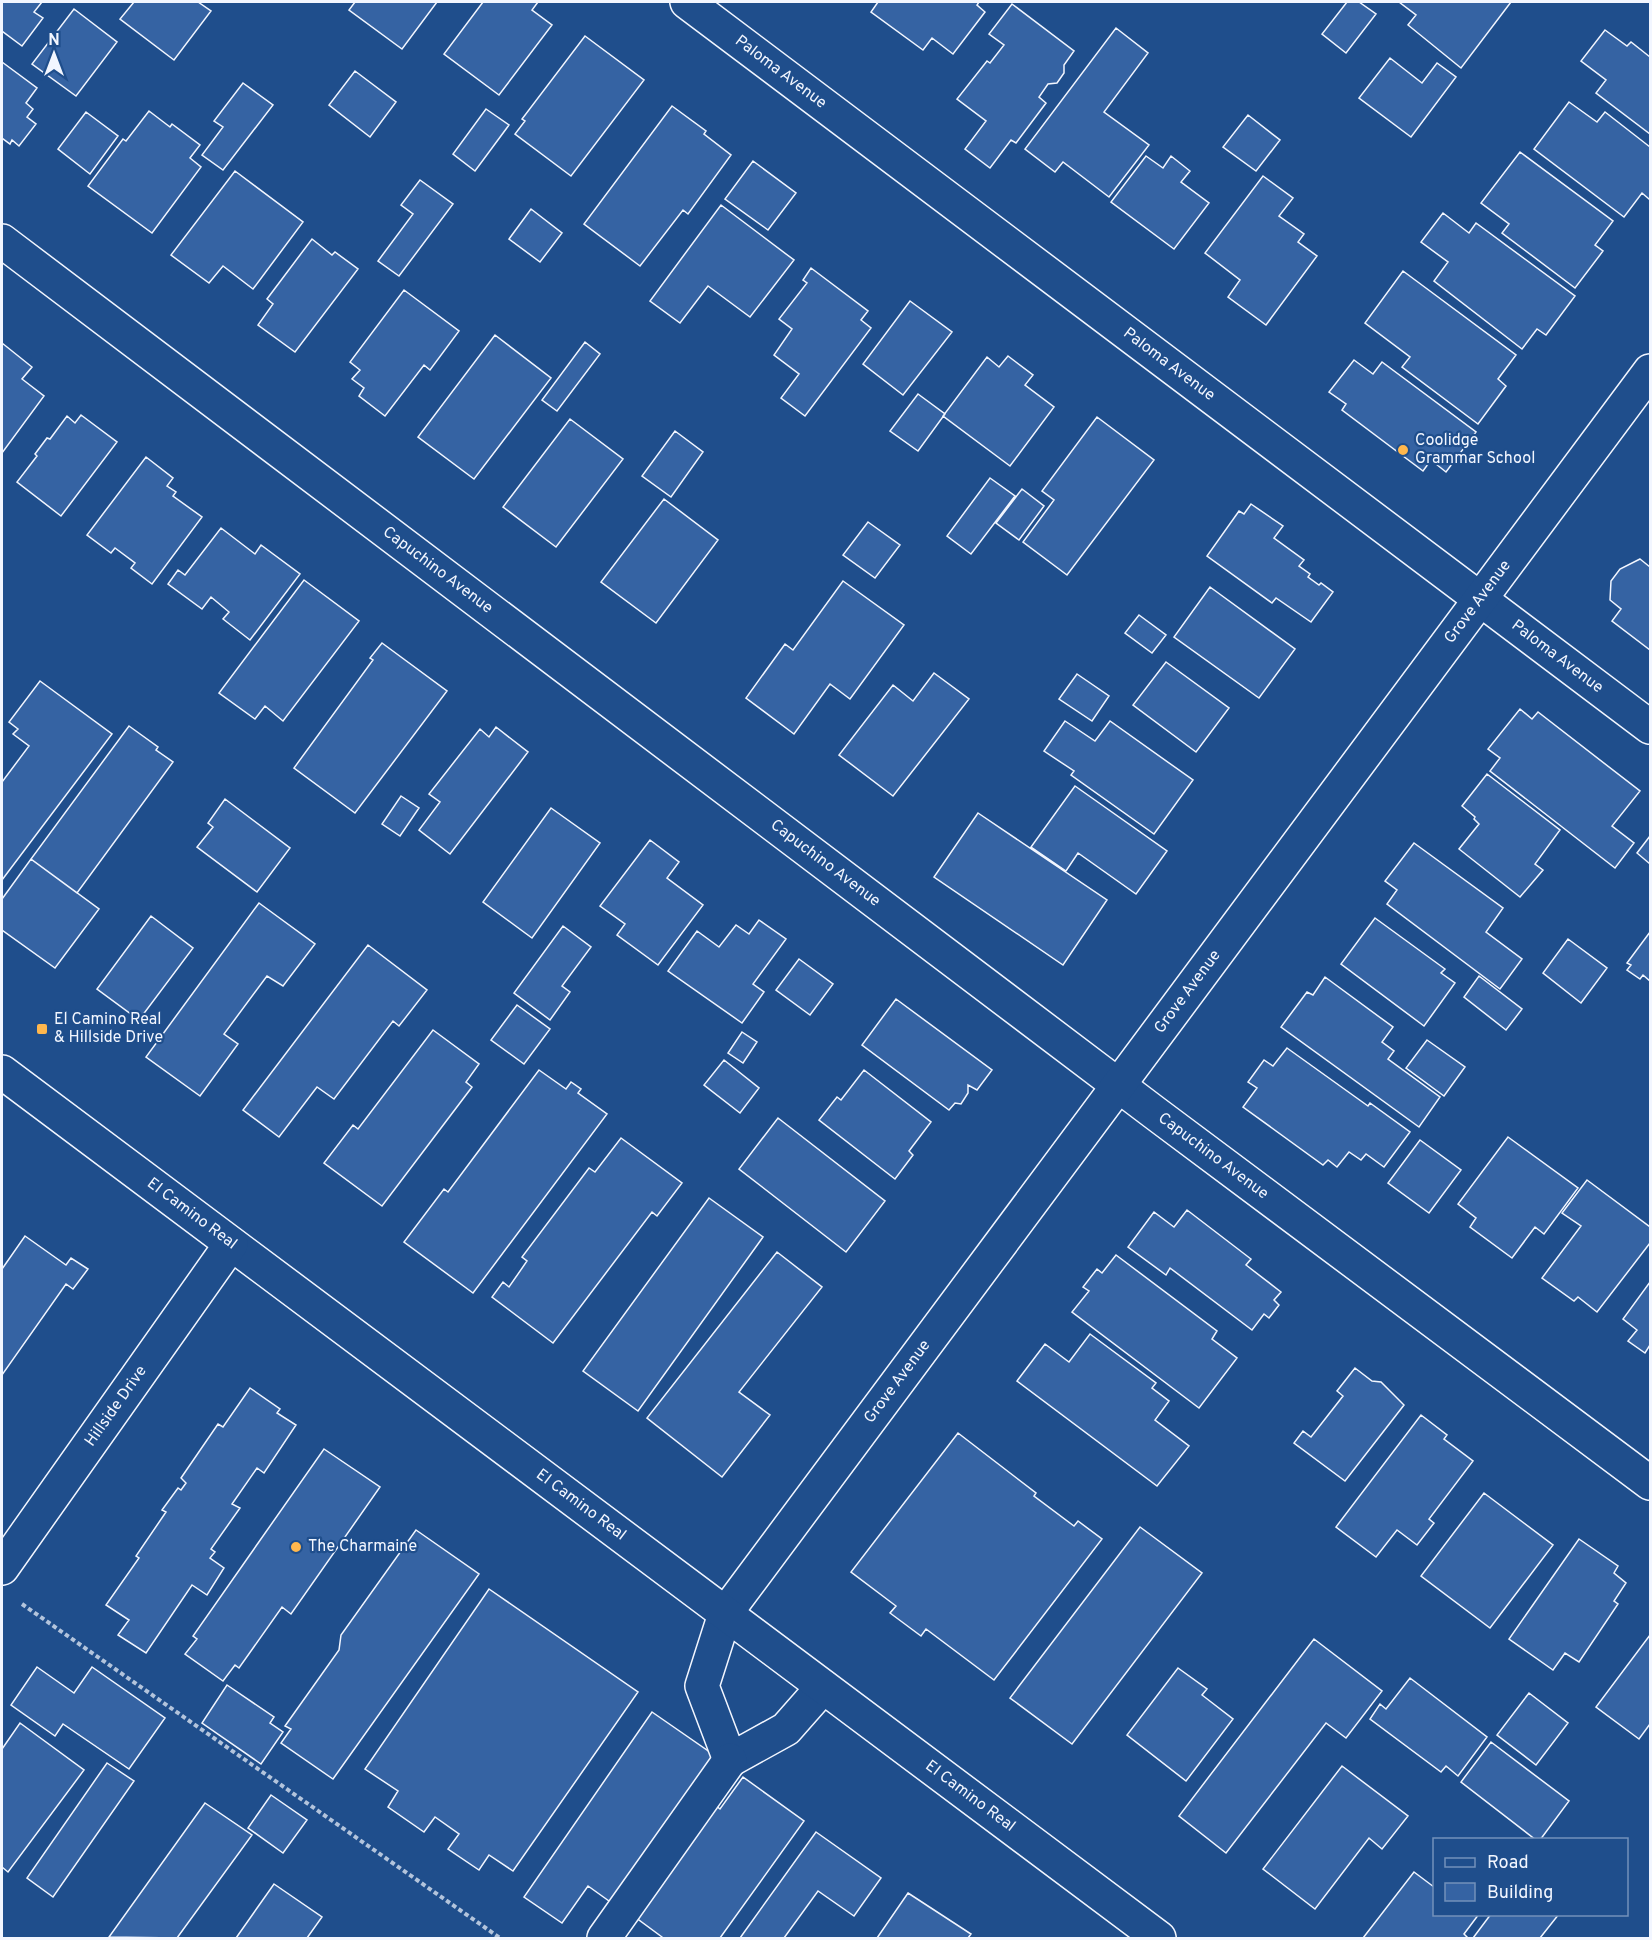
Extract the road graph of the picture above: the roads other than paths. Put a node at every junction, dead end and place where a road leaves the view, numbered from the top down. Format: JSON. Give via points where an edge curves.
{"nodes":[{"id":1,"x":687,"y":2,"type":"edge"},
{"id":2,"x":2,"y":241,"type":"edge"},
{"id":3,"x":1650,"y":371,"type":"edge"},
{"id":4,"x":1480,"y":600,"type":"junction"},
{"id":5,"x":1650,"y":727,"type":"edge"},
{"id":6,"x":2,"y":1072,"type":"edge"},
{"id":7,"x":1119,"y":1086,"type":"junction"},
{"id":8,"x":231,"y":1244,"type":"junction"},
{"id":9,"x":1650,"y":1483,"type":"edge"},
{"id":10,"x":2,"y":1568,"type":"edge"},
{"id":11,"x":725,"y":1614,"type":"junction"},
{"id":12,"x":823,"y":1687,"type":"junction"},
{"id":13,"x":730,"y":1760,"type":"junction"},
{"id":14,"x":604,"y":1938,"type":"edge"},
{"id":15,"x":1159,"y":1938,"type":"edge"}],
"edges":[{"from":1,"to":4,"type":"street","name":"Paloma Avenue"},
{"from":2,"to":7,"type":"street","name":"Capuchino Avenue"},
{"from":3,"to":4,"type":"street","name":"Grove Avenue"},
{"from":4,"to":5,"type":"street","name":"Paloma Avenue"},
{"from":4,"to":7,"type":"street","name":"Grove Avenue"},
{"from":6,"to":8,"type":"street","name":"El Camino Real"},
{"from":7,"to":9,"type":"street","name":"Capuchino Avenue"},
{"from":7,"to":11,"type":"street","name":"Grove Avenue"},
{"from":8,"to":10,"type":"street","name":"Hillside Drive"},
{"from":8,"to":11,"type":"street","name":"El Camino Real"},
{"from":11,"to":12,"type":"street","name":"El Camino Real"},
{"from":11,"to":13,"type":"street","name":"Grove Avenue","via":[[702,1686]]},
{"from":12,"to":13,"type":"street","via":[[786,1729]]},
{"from":12,"to":15,"type":"street","name":"El Camino Real"},
{"from":13,"to":14,"type":"street"}]}
